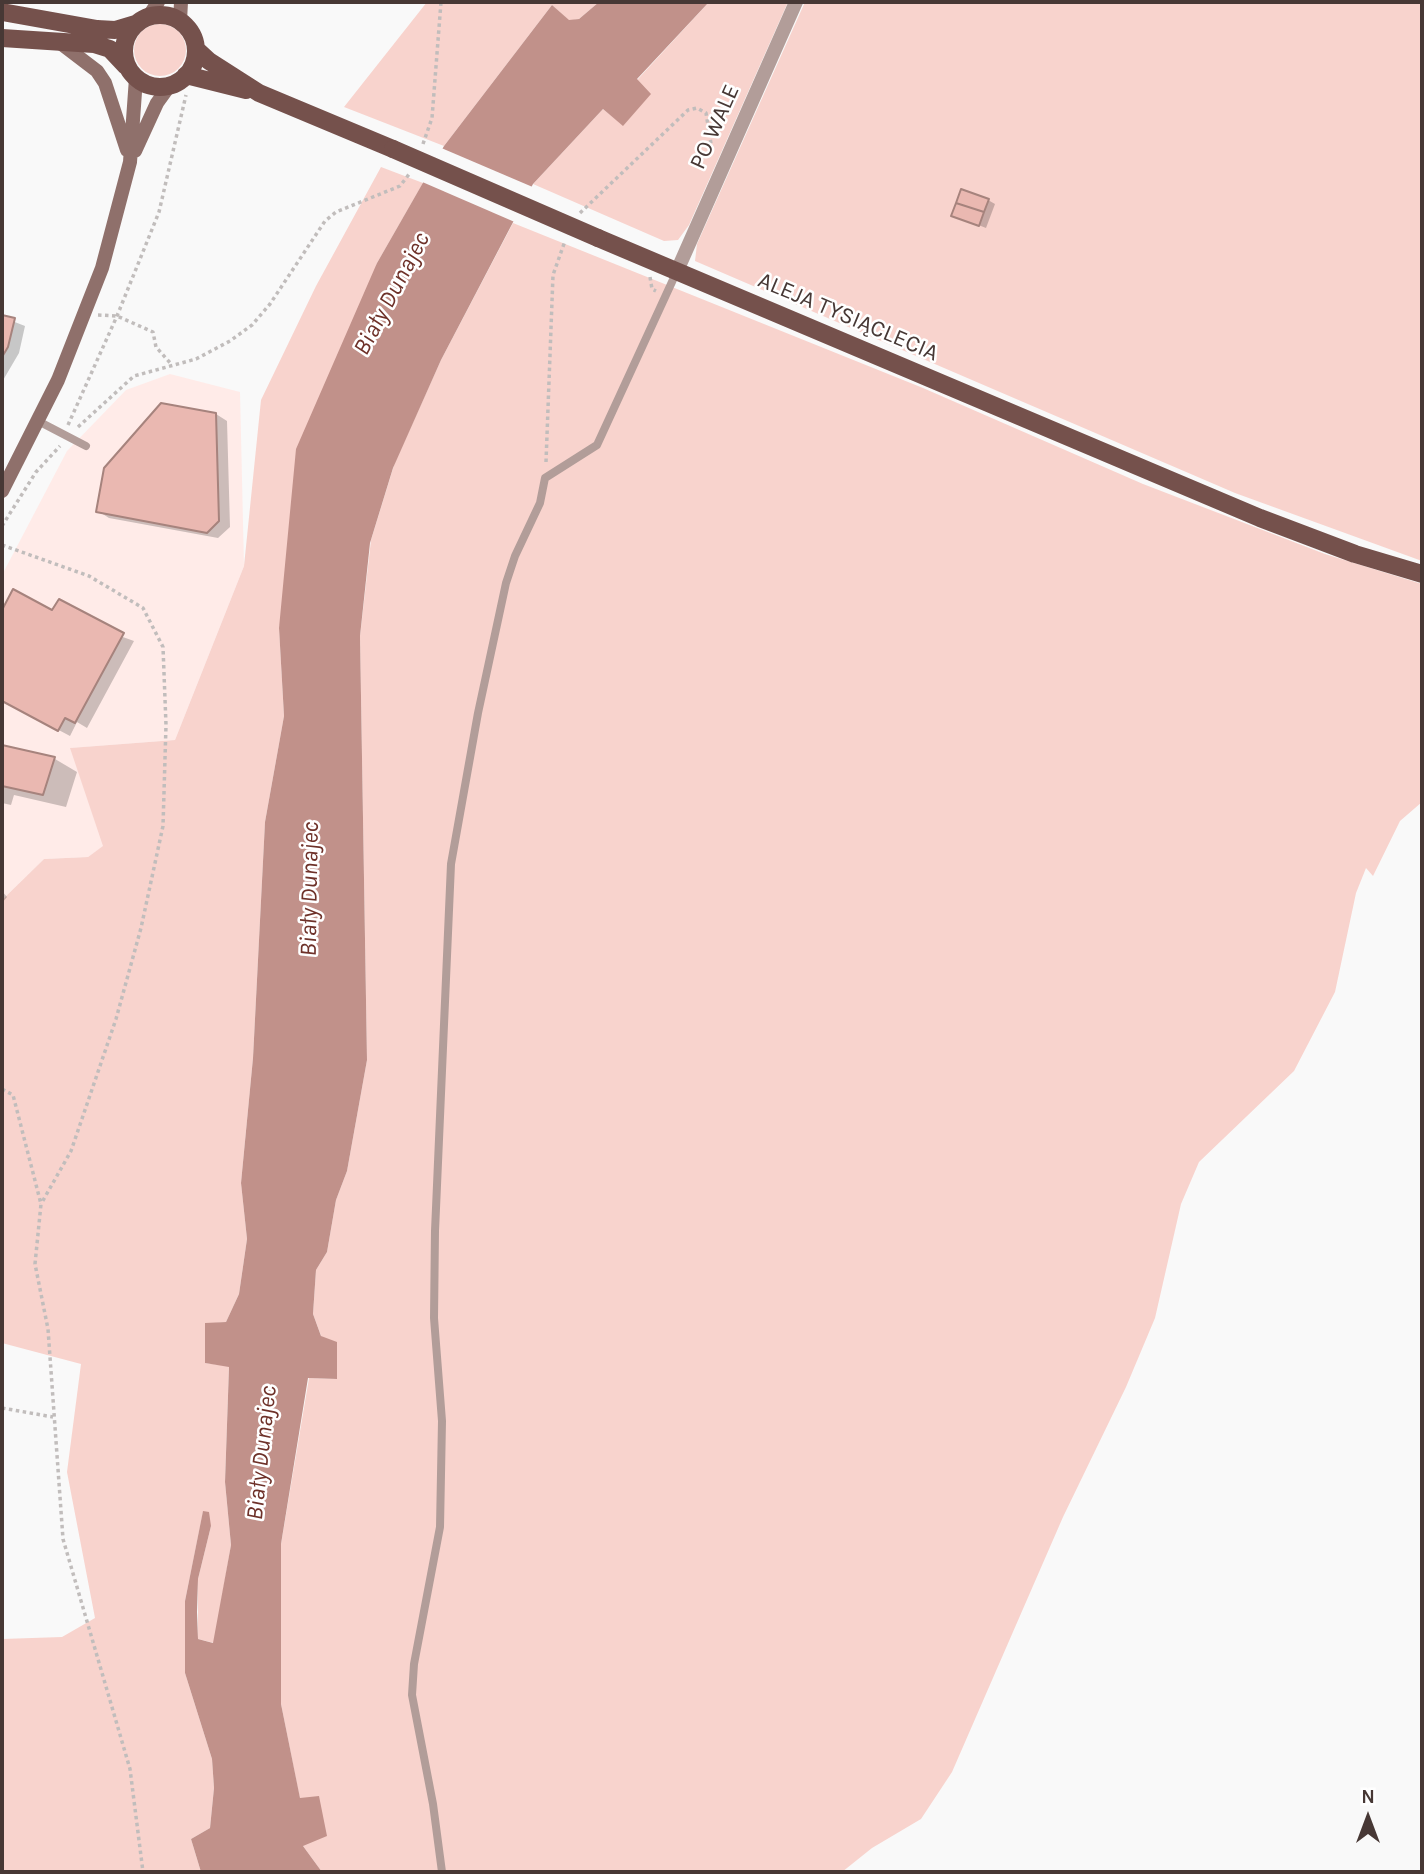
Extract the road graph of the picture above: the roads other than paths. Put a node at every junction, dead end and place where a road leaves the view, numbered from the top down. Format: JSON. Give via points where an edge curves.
{"nodes":[{"id":1,"x":181,"y":2,"type":"edge"},
{"id":2,"x":796,"y":2,"type":"edge"},
{"id":3,"x":2,"y":12,"type":"edge"},
{"id":4,"x":148,"y":14,"type":"edge"},
{"id":5,"x":180,"y":21,"type":"junction"},
{"id":6,"x":2,"y":38,"type":"edge"},
{"id":7,"x":59,"y":43,"type":"junction"},
{"id":8,"x":196,"y":49,"type":"junction"},
{"id":9,"x":132,"y":73,"type":"junction"},
{"id":10,"x":186,"y":75,"type":"junction"},
{"id":11,"x":170,"y":85,"type":"junction"},
{"id":12,"x":260,"y":93,"type":"junction"},
{"id":13,"x":130,"y":162,"type":"junction"},
{"id":14,"x":677,"y":271,"type":"junction"},
{"id":15,"x":38,"y":421,"type":"junction"},
{"id":16,"x":86,"y":446,"type":"dead end"},
{"id":17,"x":2,"y":491,"type":"edge"},
{"id":18,"x":1422,"y":574,"type":"edge"},
{"id":19,"x":442,"y":1872,"type":"edge"}],
"edges":[{"from":1,"to":5,"type":"street"},
{"from":2,"to":14,"type":"street","name":"PO WALE"},
{"from":3,"to":4,"type":"main road","via":[[115,30]]},
{"from":4,"to":5,"type":"main road"},
{"from":4,"to":9,"type":"main road","via":[[125,39]]},
{"from":5,"to":8,"type":"main road","via":[[190,30]]},
{"from":6,"to":7,"type":"main road"},
{"from":7,"to":9,"type":"main road","via":[[83,42],[110,49]]},
{"from":7,"to":13,"type":"street","via":[[97,71]]},
{"from":8,"to":10,"type":"main road"},
{"from":8,"to":12,"type":"main road","name":"ALEJA TYSIĄCLECIA"},
{"from":9,"to":11,"type":"main road","via":[[149,85]]},
{"from":9,"to":13,"type":"street"},
{"from":10,"to":11,"type":"main road"},
{"from":10,"to":12,"type":"main road","name":"ALEJA TYSIĄCLECIA"},
{"from":11,"to":13,"type":"street"},
{"from":12,"to":14,"type":"main road","name":"ALEJA TYSIĄCLECIA","bridge":true},
{"from":13,"to":15,"type":"street","via":[[102,268]]},
{"from":14,"to":18,"type":"main road","name":"ALEJA TYSIĄCLECIA","via":[[1260,518]]},
{"from":14,"to":19,"type":"lane","via":[[597,445],[545,478],[540,503],[515,556],[478,713],[451,864],[433,1318],[442,1421],[440,1527],[412,1695]]},
{"from":15,"to":16,"type":"lane"},
{"from":15,"to":17,"type":"street"}]}
